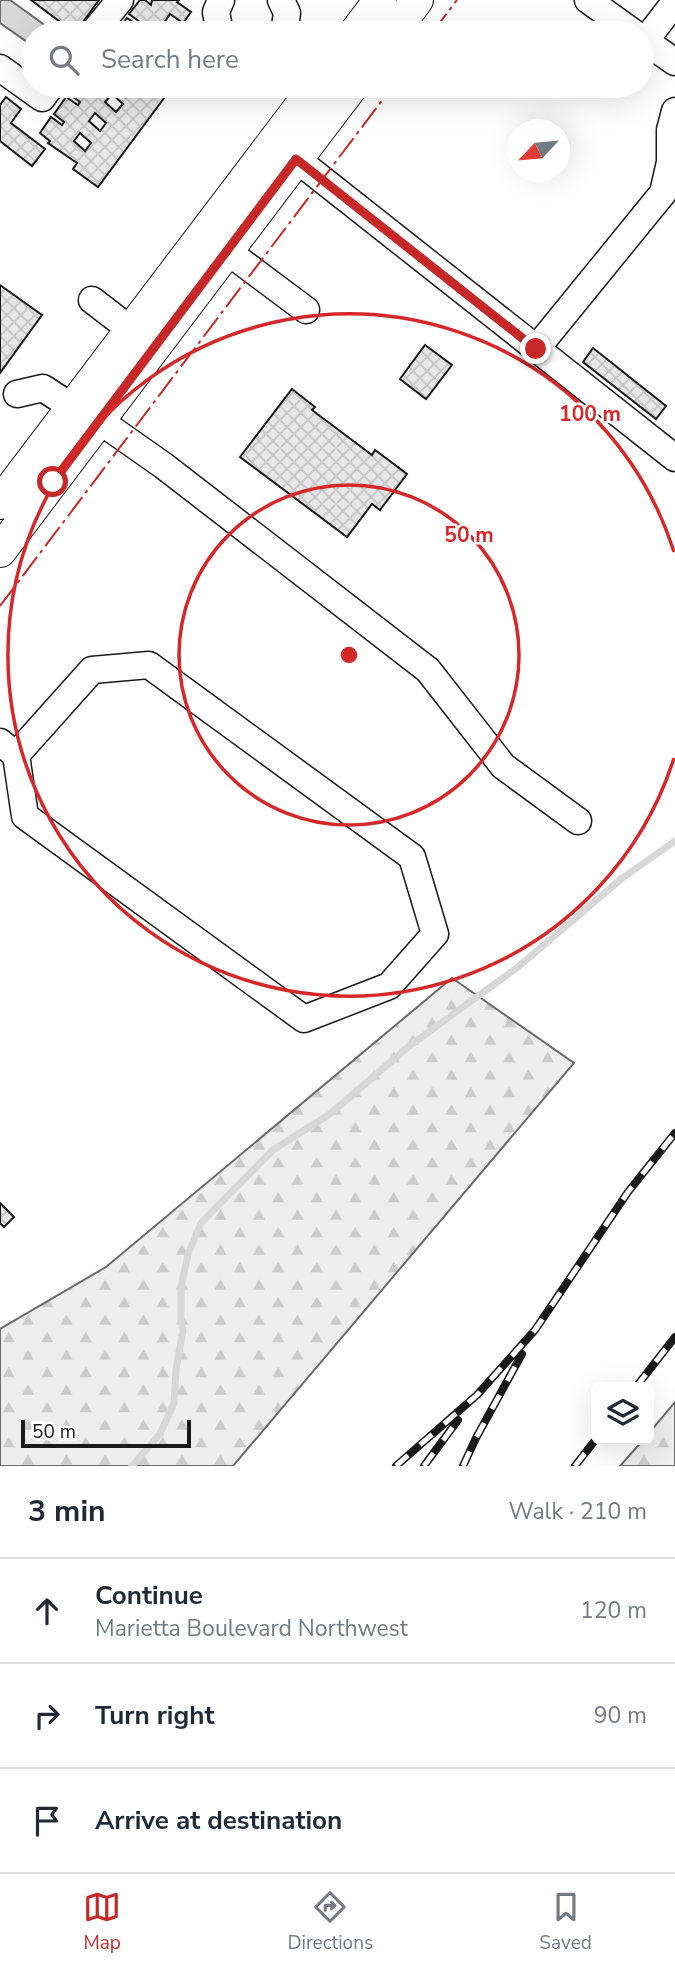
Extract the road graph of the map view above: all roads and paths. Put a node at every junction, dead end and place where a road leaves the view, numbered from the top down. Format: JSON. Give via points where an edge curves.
{"nodes":[{"id":1,"x":120,"y":0,"type":"edge"},
{"id":2,"x":221,"y":0,"type":"edge"},
{"id":3,"x":281,"y":0,"type":"edge"},
{"id":4,"x":380,"y":0,"type":"edge"},
{"id":5,"x":417,"y":0,"type":"edge"},
{"id":6,"x":588,"y":0,"type":"edge"},
{"id":7,"x":675,"y":2,"type":"edge"},
{"id":8,"x":103,"y":21,"type":"edge"},
{"id":9,"x":218,"y":21,"type":"edge"},
{"id":10,"x":286,"y":21,"type":"edge"},
{"id":11,"x":364,"y":21,"type":"edge"},
{"id":12,"x":401,"y":21,"type":"edge"},
{"id":13,"x":617,"y":21,"type":"edge"},
{"id":14,"x":654,"y":24,"type":"edge"},
{"id":15,"x":654,"y":48,"type":"edge"},
{"id":16,"x":675,"y":62,"type":"edge"},
{"id":17,"x":0,"y":68,"type":"edge"},
{"id":18,"x":21,"y":83,"type":"edge"},
{"id":19,"x":310,"y":98,"type":"edge"},
{"id":20,"x":339,"y":98,"type":"edge"},
{"id":21,"x":675,"y":111,"type":"edge"},
{"id":22,"x":285,"y":150,"type":"junction"},
{"id":23,"x":227,"y":251,"type":"junction"},
{"id":24,"x":92,"y":300,"type":"dead end"},
{"id":25,"x":306,"y":310,"type":"dead end"},
{"id":26,"x":131,"y":330,"type":"junction"},
{"id":27,"x":536,"y":349,"type":"junction"},
{"id":28,"x":17,"y":394,"type":"dead end"},
{"id":29,"x":86,"y":414,"type":"junction"},
{"id":30,"x":675,"y":458,"type":"edge"},
{"id":31,"x":0,"y":503,"type":"edge"},
{"id":32,"x":0,"y":551,"type":"edge"},
{"id":33,"x":8,"y":748,"type":"edge"},
{"id":34,"x":578,"y":821,"type":"dead end"}],
"edges":[{"from":1,"to":8,"type":"street"},
{"from":2,"to":9,"type":"street"},
{"from":3,"to":10,"type":"street"},
{"from":4,"to":11,"type":"main road"},
{"from":5,"to":12,"type":"main road"},
{"from":6,"to":13,"type":"street"},
{"from":7,"to":14,"type":"street"},
{"from":15,"to":16,"type":"street"},
{"from":17,"to":18,"type":"street"},
{"from":19,"to":22,"type":"main road"},
{"from":20,"to":22,"type":"main road"},
{"from":21,"to":27,"type":"street","via":[[663,193]]},
{"from":22,"to":23,"type":"main road"},
{"from":22,"to":26,"type":"main road"},
{"from":22,"to":27,"type":"street"},
{"from":23,"to":25,"type":"street"},
{"from":23,"to":29,"type":"main road"},
{"from":24,"to":26,"type":"street"},
{"from":26,"to":29,"type":"main road"},
{"from":27,"to":30,"type":"street"},
{"from":28,"to":29,"type":"street","via":[[43,388]]},
{"from":29,"to":31,"type":"main road"},
{"from":29,"to":32,"type":"main road"},
{"from":29,"to":34,"type":"street","via":[[175,474],[428,670],[503,766]]},
{"from":33,"to":33,"type":"street","via":[[25,817],[304,1019],[389,986],[435,933],[412,857],[149,665],[92,670]]}]}
